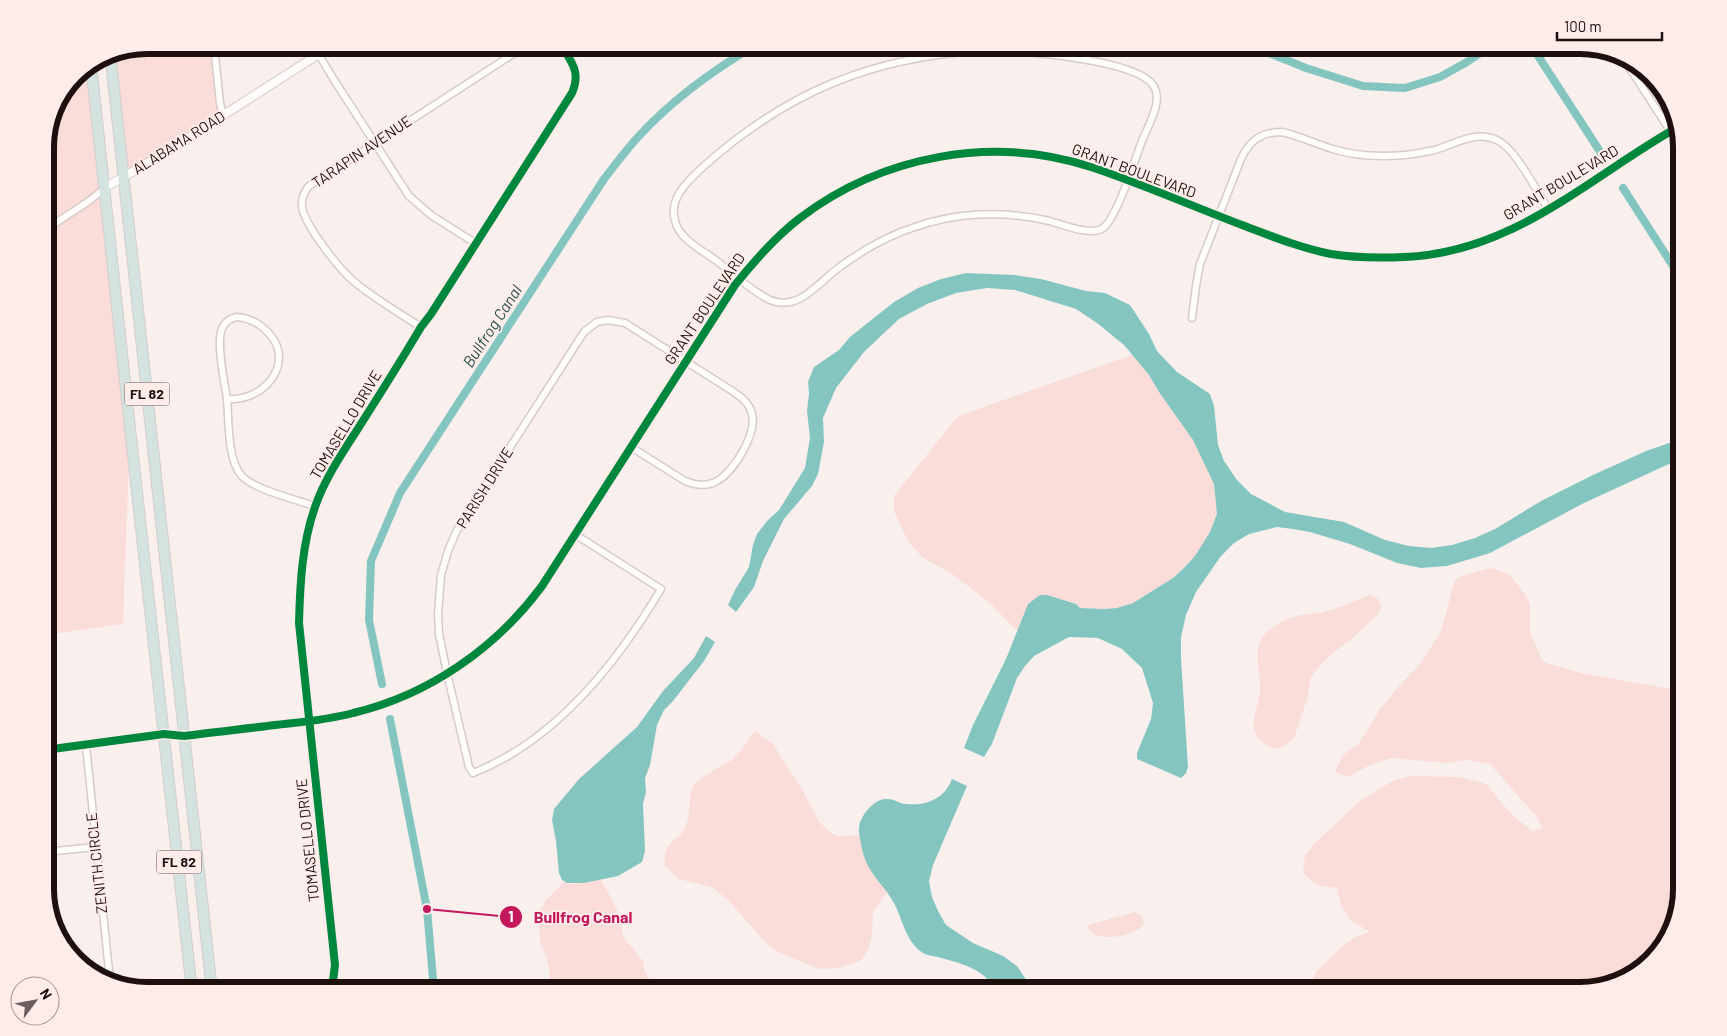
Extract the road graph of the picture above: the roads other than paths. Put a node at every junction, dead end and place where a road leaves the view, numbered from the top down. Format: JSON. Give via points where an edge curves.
{"nodes":[{"id":1,"x":215,"y":54,"type":"edge"},
{"id":2,"x":319,"y":54,"type":"joint"},
{"id":3,"x":513,"y":54,"type":"edge"},
{"id":4,"x":566,"y":54,"type":"edge"},
{"id":5,"x":938,"y":54,"type":"edge"},
{"id":6,"x":1056,"y":54,"type":"edge"},
{"id":7,"x":111,"y":61,"type":"edge"},
{"id":8,"x":1630,"y":68,"type":"edge"},
{"id":9,"x":92,"y":72,"type":"edge"},
{"id":10,"x":223,"y":116,"type":"junction"},
{"id":11,"x":1670,"y":131,"type":"junction"},
{"id":12,"x":1672,"y":134,"type":"edge"},
{"id":13,"x":374,"y":143,"type":"junction"},
{"id":14,"x":123,"y":177,"type":"junction"},
{"id":15,"x":1127,"y":180,"type":"junction"},
{"id":16,"x":106,"y":188,"type":"junction"},
{"id":17,"x":1549,"y":210,"type":"junction"},
{"id":18,"x":1219,"y":216,"type":"junction"},
{"id":19,"x":54,"y":224,"type":"edge"},
{"id":20,"x":475,"y":243,"type":"junction"},
{"id":21,"x":740,"y":279,"type":"junction"},
{"id":22,"x":1192,"y":318,"type":"dead end"},
{"id":23,"x":421,"y":327,"type":"junction"},
{"id":24,"x":685,"y":362,"type":"junction"},
{"id":25,"x":228,"y":399,"type":"junction"},
{"id":26,"x":631,"y":447,"type":"junction"},
{"id":27,"x":315,"y":506,"type":"junction"},
{"id":28,"x":576,"y":535,"type":"junction"},
{"id":29,"x":447,"y":673,"type":"junction"},
{"id":30,"x":309,"y":721,"type":"junction"},
{"id":31,"x":164,"y":734,"type":"junction"},
{"id":32,"x":184,"y":736,"type":"junction"},
{"id":33,"x":86,"y":745,"type":"junction"},
{"id":34,"x":54,"y":749,"type":"edge"},
{"id":35,"x":95,"y":847,"type":"junction"},
{"id":36,"x":54,"y":851,"type":"edge"},
{"id":37,"x":109,"y":974,"type":"edge"},
{"id":38,"x":191,"y":982,"type":"edge"},
{"id":39,"x":211,"y":982,"type":"edge"},
{"id":40,"x":333,"y":982,"type":"edge"}],
"edges":[{"from":1,"to":10,"type":"street"},
{"from":2,"to":10,"type":"street","name":"ALABAMA ROAD"},
{"from":2,"to":13,"type":"street"},
{"from":3,"to":13,"type":"street","name":"TARAPIN AVENUE"},
{"from":4,"to":20,"type":"street","name":"TOMASELLO DRIVE","via":[[573,64],[576,84]]},
{"from":5,"to":21,"type":"street","via":[[886,64],[804,95],[731,143],[679,193],[673,211],[678,228],[692,243]]},
{"from":6,"to":15,"type":"street","via":[[1121,69],[1147,79],[1153,85],[1156,102]]},
{"from":7,"to":14,"type":"highway","number":"FL 82"},
{"from":8,"to":11,"type":"street"},
{"from":9,"to":16,"type":"highway","number":"FL 82"},
{"from":10,"to":14,"type":"street","name":"ALABAMA ROAD"},
{"from":11,"to":12,"type":"street"},
{"from":11,"to":17,"type":"street","name":"GRANT BOULEVARD"},
{"from":13,"to":20,"type":"street","via":[[416,203]]},
{"from":13,"to":23,"type":"street","name":"TARAPIN AVENUE","via":[[309,186],[304,193],[302,208],[322,243],[356,284]]},
{"from":14,"to":16,"type":"street","name":"ALABAMA ROAD"},
{"from":14,"to":32,"type":"highway","number":"FL 82"},
{"from":15,"to":18,"type":"street","name":"GRANT BOULEVARD"},
{"from":15,"to":21,"type":"street","name":"GRANT BOULEVARD","via":[[1076,163],[1028,154],[960,154],[913,162],[874,175],[820,203],[782,233]]},
{"from":15,"to":21,"type":"street","via":[[1110,221],[1097,231],[1020,216],[991,214],[949,218],[915,227],[874,244],[807,294],[790,302],[766,298]]},
{"from":16,"to":19,"type":"street"},
{"from":16,"to":31,"type":"highway","number":"FL 82"},
{"from":17,"to":18,"type":"street","name":"GRANT BOULEVARD","via":[[1477,244],[1444,252],[1374,258],[1332,254],[1287,242]]},
{"from":17,"to":18,"type":"street","via":[[1516,158],[1497,140],[1476,136],[1434,150],[1382,156],[1346,153],[1290,134],[1271,132],[1255,138],[1245,151]]},
{"from":18,"to":22,"type":"street","via":[[1200,264]]},
{"from":20,"to":23,"type":"street","name":"TOMASELLO DRIVE"},
{"from":21,"to":24,"type":"street","name":"GRANT BOULEVARD"},
{"from":23,"to":27,"type":"street","name":"TOMASELLO DRIVE","via":[[334,467]]},
{"from":24,"to":26,"type":"street","name":"GRANT BOULEVARD"},
{"from":24,"to":26,"type":"street","via":[[747,404],[752,413],[752,429],[743,451],[721,478],[700,485],[685,481]]},
{"from":24,"to":29,"type":"street","name":"PARISH DRIVE","via":[[617,320],[596,322],[584,332],[458,530],[448,551],[438,598],[439,634]]},
{"from":25,"to":25,"type":"street","via":[[220,336],[230,319],[245,318],[269,332],[276,342],[279,359],[274,376],[262,390],[245,398]]},
{"from":25,"to":27,"type":"street","via":[[232,449],[240,474],[252,484]]},
{"from":26,"to":28,"type":"street","name":"GRANT BOULEVARD"},
{"from":27,"to":30,"type":"street","name":"TOMASELLO DRIVE","via":[[300,583],[299,623]]},
{"from":28,"to":29,"type":"street","name":"GRANT BOULEVARD","via":[[536,593],[510,623],[474,655]]},
{"from":28,"to":29,"type":"street","name":"PARISH DRIVE","via":[[661,589],[616,657],[585,692],[522,746],[473,774]]},
{"from":29,"to":30,"type":"street","name":"GRANT BOULEVARD","via":[[385,704],[344,716]]},
{"from":30,"to":32,"type":"street","name":"GRANT BOULEVARD"},
{"from":30,"to":40,"type":"street","name":"TOMASELLO DRIVE","via":[[335,965]]},
{"from":31,"to":32,"type":"street","name":"GRANT BOULEVARD"},
{"from":31,"to":33,"type":"street","name":"GRANT BOULEVARD"},
{"from":31,"to":38,"type":"highway","number":"FL 82"},
{"from":32,"to":39,"type":"highway","number":"FL 82"},
{"from":33,"to":34,"type":"street","name":"GRANT BOULEVARD"},
{"from":33,"to":35,"type":"street","name":"ZENITH CIRCLE"},
{"from":35,"to":36,"type":"street"},
{"from":35,"to":37,"type":"street","name":"ZENITH CIRCLE"}]}
